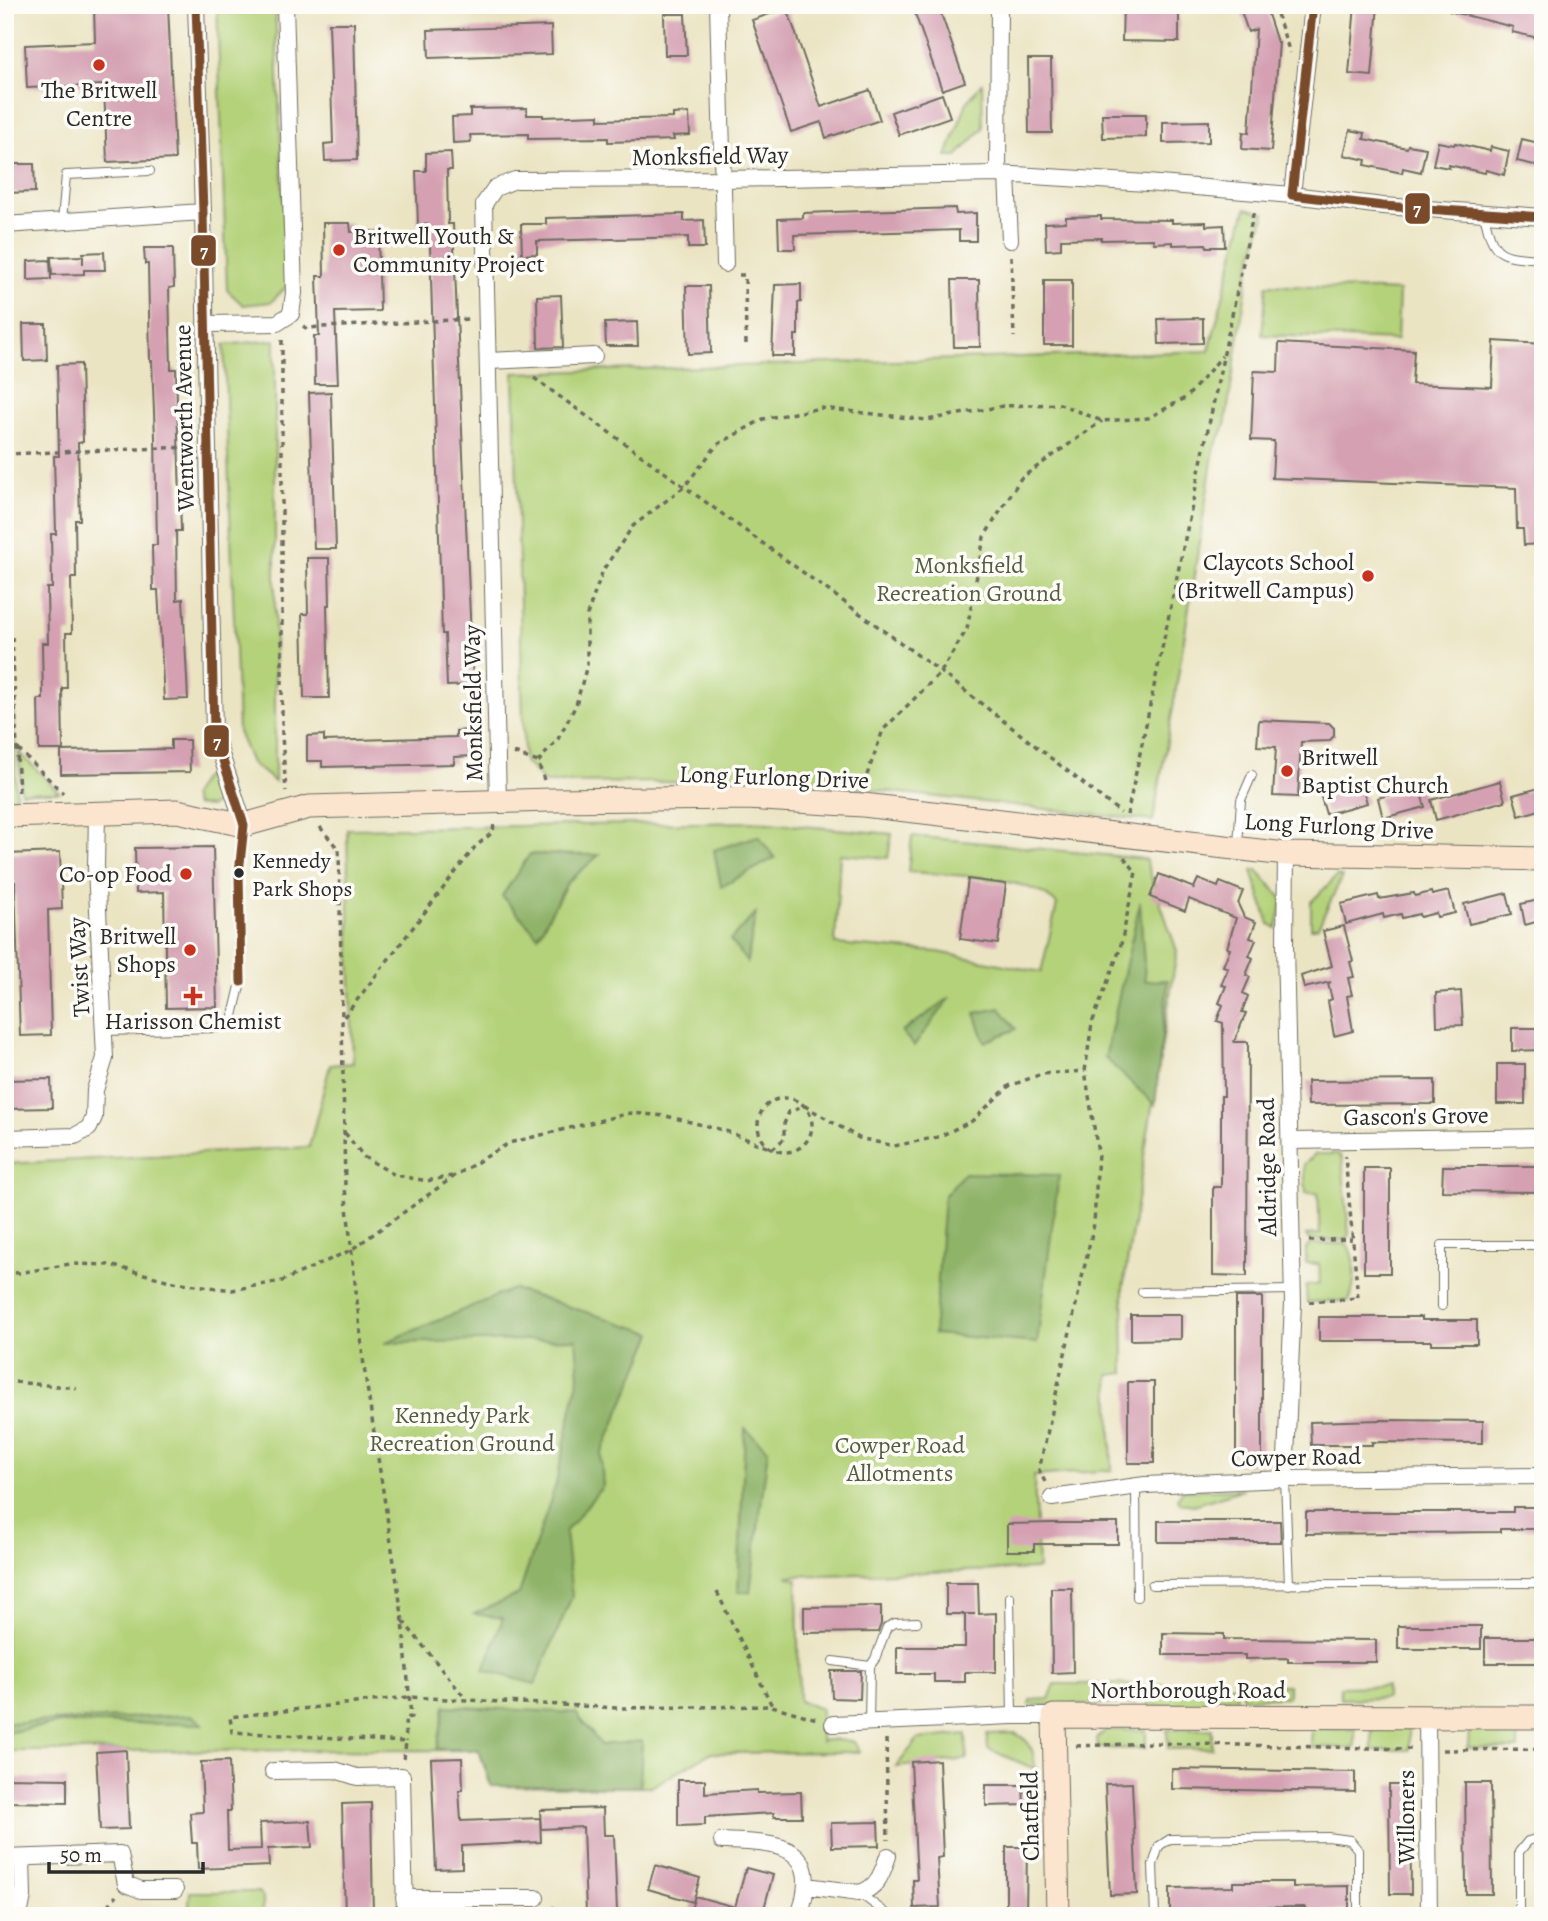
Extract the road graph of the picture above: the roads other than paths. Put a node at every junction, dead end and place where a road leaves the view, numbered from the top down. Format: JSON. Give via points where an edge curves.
{"nodes":[{"id":1,"x":196,"y":5,"type":"edge"},
{"id":2,"x":285,"y":5,"type":"edge"},
{"id":3,"x":718,"y":5,"type":"edge"},
{"id":4,"x":999,"y":5,"type":"edge"},
{"id":5,"x":1313,"y":5,"type":"edge"},
{"id":6,"x":150,"y":171,"type":"dead end"},
{"id":7,"x":1002,"y":174,"type":"junction"},
{"id":8,"x":724,"y":179,"type":"junction"},
{"id":9,"x":1292,"y":195,"type":"junction"},
{"id":10,"x":203,"y":212,"type":"junction"},
{"id":11,"x":1484,"y":213,"type":"junction"},
{"id":12,"x":1543,"y":217,"type":"edge"},
{"id":13,"x":62,"y":221,"type":"junction"},
{"id":14,"x":5,"y":225,"type":"edge"},
{"id":15,"x":1010,"y":240,"type":"road end"},
{"id":16,"x":1543,"y":260,"type":"edge"},
{"id":17,"x":725,"y":264,"type":"road end"},
{"id":18,"x":205,"y":324,"type":"junction"},
{"id":19,"x":594,"y":356,"type":"dead end"},
{"id":20,"x":489,"y":361,"type":"junction"},
{"id":21,"x":1252,"y":775,"type":"dead end"},
{"id":22,"x":498,"y":802,"type":"junction"},
{"id":23,"x":90,"y":813,"type":"junction"},
{"id":24,"x":12,"y":815,"type":"edge"},
{"id":25,"x":244,"y":825,"type":"junction"},
{"id":26,"x":1237,"y":848,"type":"junction"},
{"id":27,"x":1286,"y":853,"type":"junction"},
{"id":28,"x":1543,"y":859,"type":"edge"},
{"id":29,"x":105,"y":1031,"type":"junction"},
{"id":30,"x":1543,"y":1137,"type":"edge"},
{"id":31,"x":5,"y":1139,"type":"edge"},
{"id":32,"x":1291,"y":1140,"type":"junction"},
{"id":33,"x":1543,"y":1245,"type":"edge"},
{"id":34,"x":1142,"y":1292,"type":"dead end"},
{"id":35,"x":1293,"y":1296,"type":"junction"},
{"id":36,"x":1442,"y":1306,"type":"dead end"},
{"id":37,"x":1543,"y":1476,"type":"edge"},
{"id":38,"x":1285,"y":1479,"type":"junction"},
{"id":39,"x":1136,"y":1486,"type":"junction"},
{"id":40,"x":1052,"y":1498,"type":"road end"},
{"id":41,"x":1543,"y":1583,"type":"edge"},
{"id":42,"x":1152,"y":1585,"type":"dead end"},
{"id":43,"x":1289,"y":1585,"type":"junction"},
{"id":44,"x":1010,"y":1597,"type":"dead end"},
{"id":45,"x":1137,"y":1597,"type":"dead end"},
{"id":46,"x":917,"y":1622,"type":"dead end"},
{"id":47,"x":833,"y":1661,"type":"dead end"},
{"id":48,"x":870,"y":1666,"type":"junction"},
{"id":49,"x":1012,"y":1716,"type":"junction"},
{"id":50,"x":1054,"y":1716,"type":"junction"},
{"id":51,"x":1543,"y":1717,"type":"edge"},
{"id":52,"x":1427,"y":1718,"type":"junction"},
{"id":53,"x":869,"y":1723,"type":"junction"},
{"id":54,"x":833,"y":1724,"type":"road end"},
{"id":55,"x":273,"y":1771,"type":"dead end"},
{"id":56,"x":1543,"y":1837,"type":"edge"},
{"id":57,"x":722,"y":1841,"type":"dead end"},
{"id":58,"x":888,"y":1856,"type":"road end"},
{"id":59,"x":5,"y":1858,"type":"edge"},
{"id":60,"x":22,"y":1858,"type":"junction"},
{"id":61,"x":807,"y":1886,"type":"junction"},
{"id":62,"x":175,"y":1889,"type":"dead end"},
{"id":63,"x":859,"y":1893,"type":"junction"},
{"id":64,"x":404,"y":1898,"type":"junction"},
{"id":65,"x":536,"y":1898,"type":"dead end"},
{"id":66,"x":19,"y":1916,"type":"edge"},
{"id":67,"x":405,"y":1916,"type":"edge"},
{"id":68,"x":799,"y":1916,"type":"edge"},
{"id":69,"x":890,"y":1916,"type":"edge"},
{"id":70,"x":1058,"y":1916,"type":"edge"},
{"id":71,"x":1155,"y":1916,"type":"edge"},
{"id":72,"x":1358,"y":1916,"type":"edge"},
{"id":73,"x":1429,"y":1916,"type":"edge"},
{"id":74,"x":1519,"y":1916,"type":"edge"}],
"edges":[{"from":1,"to":10,"type":"street","name":"Wentworth Avenue"},
{"from":2,"to":18,"type":"street","via":[[294,293],[286,317],[277,323]]},
{"from":3,"to":8,"type":"street"},
{"from":4,"to":7,"type":"street"},
{"from":5,"to":9,"type":"street"},
{"from":6,"to":13,"type":"lane","via":[[66,175]]},
{"from":7,"to":8,"type":"street","name":"Monksfield Way"},
{"from":7,"to":9,"type":"street","name":"Monksfield Way"},
{"from":7,"to":15,"type":"street"},
{"from":8,"to":17,"type":"street"},
{"from":8,"to":20,"type":"street","name":"Monksfield Way","via":[[515,180],[495,188],[484,204]]},
{"from":9,"to":11,"type":"street","name":"Monksfield Way"},
{"from":10,"to":13,"type":"street"},
{"from":10,"to":18,"type":"street","name":"Wentworth Avenue"},
{"from":11,"to":12,"type":"street","name":"Monksfield Way"},
{"from":11,"to":16,"type":"lane","via":[[1495,249],[1510,257]]},
{"from":13,"to":14,"type":"street"},
{"from":18,"to":25,"type":"street","name":"Wentworth Avenue","via":[[214,733]]},
{"from":19,"to":20,"type":"street"},
{"from":20,"to":22,"type":"street","name":"Monksfield Way"},
{"from":21,"to":26,"type":"lane","via":[[1241,800]]},
{"from":22,"to":25,"type":"street","name":"Long Furlong Drive","via":[[309,807]]},
{"from":22,"to":26,"type":"street","name":"Long Furlong Drive","via":[[746,798],[863,805]]},
{"from":23,"to":24,"type":"street","name":"Long Furlong Drive"},
{"from":23,"to":25,"type":"street","name":"Long Furlong Drive","via":[[177,811]]},
{"from":23,"to":29,"type":"street","name":"Twist Way"},
{"from":25,"to":29,"type":"lane","via":[[239,873],[241,982],[232,1020],[217,1028]]},
{"from":26,"to":27,"type":"street","name":"Long Furlong Drive"},
{"from":27,"to":28,"type":"street","name":"Long Furlong Drive"},
{"from":27,"to":32,"type":"street","name":"Aldridge Road"},
{"from":29,"to":31,"type":"street","name":"Twist Way","via":[[105,1058],[89,1128],[75,1136]]},
{"from":30,"to":32,"type":"street","name":"Gascon's Grove"},
{"from":32,"to":35,"type":"street","name":"Aldridge Road"},
{"from":33,"to":36,"type":"lane","via":[[1443,1245]]},
{"from":34,"to":35,"type":"lane"},
{"from":35,"to":38,"type":"street","name":"Aldridge Road"},
{"from":37,"to":38,"type":"street","name":"Cowper Road"},
{"from":38,"to":39,"type":"street","name":"Cowper Road"},
{"from":38,"to":43,"type":"lane"},
{"from":39,"to":40,"type":"street","name":"Cowper Road"},
{"from":39,"to":45,"type":"lane"},
{"from":41,"to":43,"type":"lane"},
{"from":42,"to":43,"type":"lane"},
{"from":44,"to":49,"type":"lane"},
{"from":46,"to":48,"type":"lane","via":[[887,1627]]},
{"from":47,"to":48,"type":"lane"},
{"from":48,"to":53,"type":"lane"},
{"from":49,"to":50,"type":"street","name":"Northborough Road"},
{"from":49,"to":53,"type":"street","name":"Northborough Road"},
{"from":50,"to":52,"type":"street","name":"Northborough Road"},
{"from":50,"to":70,"type":"street","name":"Chatfield"},
{"from":51,"to":52,"type":"street","name":"Northborough Road"},
{"from":52,"to":73,"type":"street","name":"Willoners"},
{"from":53,"to":54,"type":"street","name":"Northborough Road"},
{"from":55,"to":64,"type":"street","via":[[402,1776]]},
{"from":56,"to":74,"type":"lane","via":[[1528,1840],[1519,1852]]},
{"from":57,"to":61,"type":"street","via":[[784,1846],[799,1860]]},
{"from":58,"to":63,"type":"street","via":[[873,1887]]},
{"from":59,"to":60,"type":"street"},
{"from":60,"to":62,"type":"street","via":[[120,1854],[126,1884],[141,1890]]},
{"from":60,"to":66,"type":"street"},
{"from":61,"to":63,"type":"street"},
{"from":61,"to":68,"type":"street"},
{"from":63,"to":69,"type":"lane"},
{"from":64,"to":65,"type":"street"},
{"from":64,"to":67,"type":"street"},
{"from":71,"to":72,"type":"lane","via":[[1153,1865],[1159,1846],[1170,1839],[1328,1837],[1350,1840],[1358,1850]]}]}
